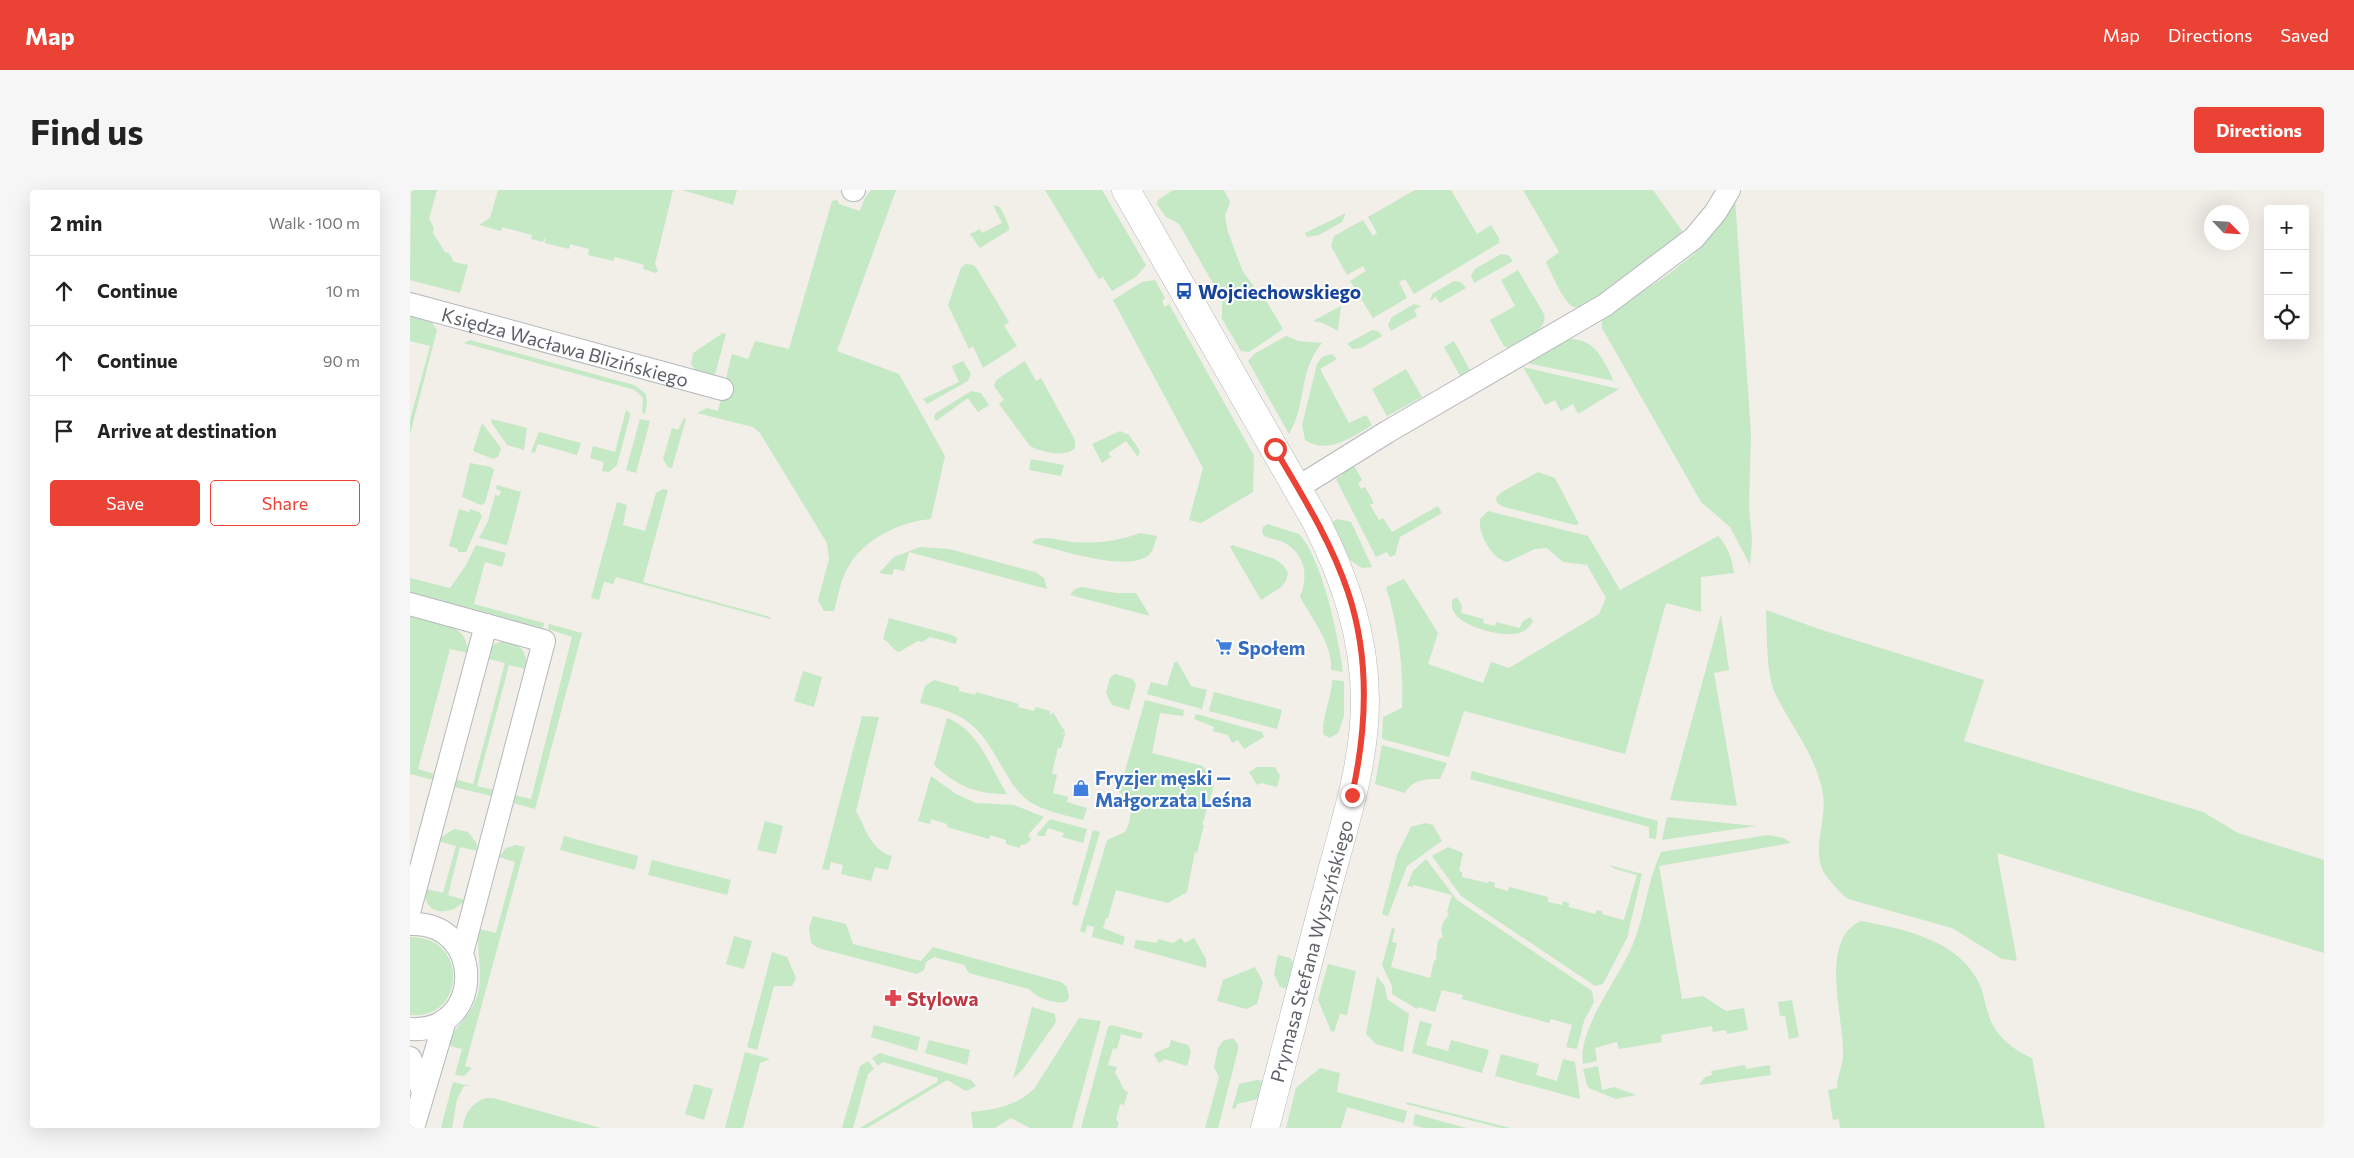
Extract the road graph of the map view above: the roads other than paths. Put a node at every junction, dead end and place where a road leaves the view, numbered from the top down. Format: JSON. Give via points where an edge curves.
{"nodes":[{"id":1,"x":1126,"y":190,"type":"edge"},
{"id":2,"x":1729,"y":190,"type":"edge"},
{"id":3,"x":410,"y":304,"type":"edge"},
{"id":4,"x":722,"y":389,"type":"dead end"},
{"id":5,"x":1298,"y":488,"type":"junction"},
{"id":6,"x":410,"y":604,"type":"edge"},
{"id":7,"x":486,"y":625,"type":"junction"},
{"id":8,"x":410,"y":909,"type":"edge"},
{"id":9,"x":410,"y":924,"type":"edge"},
{"id":10,"x":462,"y":953,"type":"junction"},
{"id":11,"x":445,"y":1020,"type":"junction"},
{"id":12,"x":410,"y":1029,"type":"edge"},
{"id":13,"x":410,"y":1058,"type":"edge"},
{"id":14,"x":423,"y":1092,"type":"junction"},
{"id":15,"x":413,"y":1128,"type":"edge"},
{"id":16,"x":1265,"y":1128,"type":"edge"}],
"edges":[{"from":1,"to":5,"type":"street","name":"Prymasa Stefana Wyszyńskiego"},
{"from":2,"to":5,"type":"street","via":[[1694,238],[1605,305],[1353,452]]},
{"from":3,"to":4,"type":"street","name":"Księdza Wacława Blizińskiego"},
{"from":5,"to":16,"type":"street","name":"Prymasa Stefana Wyszyńskiego","via":[[1348,592],[1362,661],[1364,708],[1352,795]]},
{"from":6,"to":7,"type":"street"},
{"from":7,"to":8,"type":"street"},
{"from":7,"to":10,"type":"street","via":[[544,641]]},
{"from":9,"to":10,"type":"street","via":[[432,927],[444,933]]},
{"from":10,"to":11,"type":"street","via":[[467,982],[460,1004]]},
{"from":11,"to":12,"type":"street","via":[[432,1027]]},
{"from":11,"to":14,"type":"street"},
{"from":13,"to":14,"type":"street"},
{"from":14,"to":15,"type":"street"}]}
